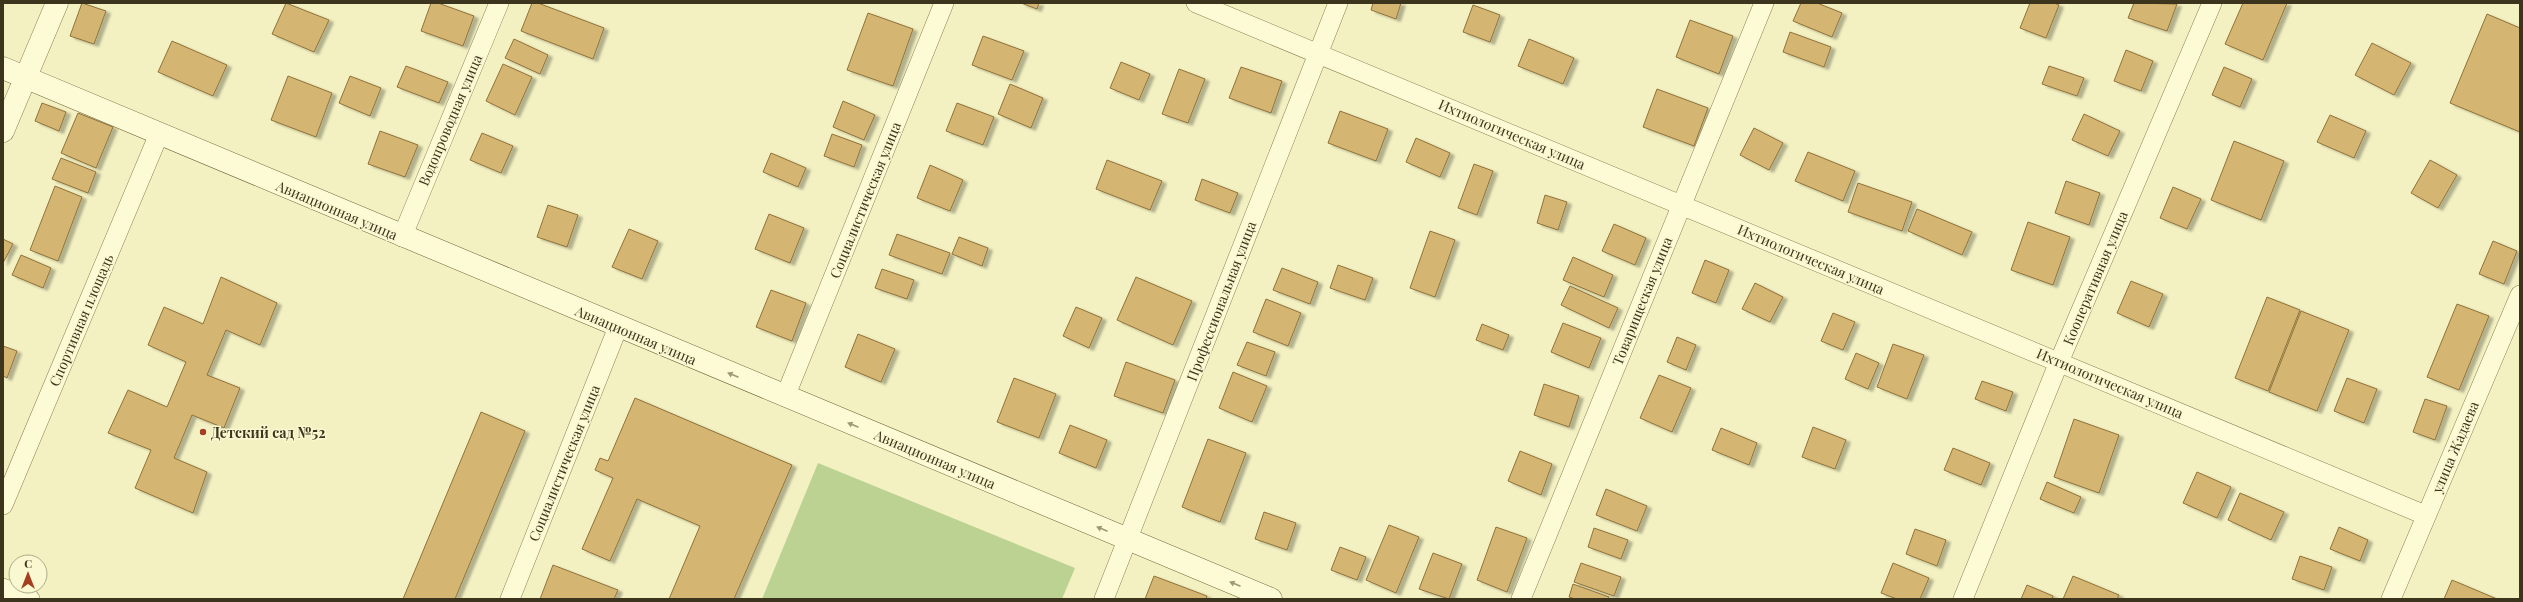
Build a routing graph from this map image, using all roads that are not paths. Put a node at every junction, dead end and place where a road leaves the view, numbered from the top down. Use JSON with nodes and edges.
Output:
{"nodes":[{"id":1,"x":57,"y":3,"type":"edge"},
{"id":2,"x":499,"y":3,"type":"edge"},
{"id":3,"x":944,"y":3,"type":"edge"},
{"id":4,"x":1196,"y":3,"type":"edge"},
{"id":5,"x":1338,"y":3,"type":"edge"},
{"id":6,"x":1764,"y":3,"type":"edge"},
{"id":7,"x":2212,"y":3,"type":"edge"},
{"id":8,"x":1318,"y":54,"type":"junction"},
{"id":9,"x":3,"y":68,"type":"edge"},
{"id":10,"x":26,"y":77,"type":"junction"},
{"id":11,"x":3,"y":131,"type":"edge"},
{"id":12,"x":159,"y":134,"type":"junction"},
{"id":13,"x":1681,"y":205,"type":"junction"},
{"id":14,"x":402,"y":237,"type":"junction"},
{"id":15,"x":2520,"y":295,"type":"edge"},
{"id":16,"x":618,"y":327,"type":"junction"},
{"id":17,"x":2059,"y":362,"type":"junction"},
{"id":18,"x":785,"y":397,"type":"junction"},
{"id":19,"x":3,"y":505,"type":"edge"},
{"id":20,"x":2425,"y":515,"type":"junction"},
{"id":21,"x":1127,"y":539,"type":"junction"},
{"id":22,"x":3,"y":588,"type":"edge"},
{"id":23,"x":30,"y":599,"type":"edge"},
{"id":24,"x":510,"y":599,"type":"edge"},
{"id":25,"x":1104,"y":599,"type":"edge"},
{"id":26,"x":1271,"y":599,"type":"edge"},
{"id":27,"x":1520,"y":599,"type":"edge"},
{"id":28,"x":1963,"y":599,"type":"edge"},
{"id":29,"x":2391,"y":599,"type":"edge"}],
"edges":[{"from":1,"to":10,"type":"main road"},
{"from":2,"to":14,"type":"street","name":"Водопроводная улица"},
{"from":3,"to":18,"type":"street","name":"Социалистическая улица"},
{"from":4,"to":8,"type":"street","name":"Ихтиологическая улица"},
{"from":5,"to":8,"type":"street","name":"Профессиональная улица"},
{"from":6,"to":13,"type":"street","name":"Товарищеская улица"},
{"from":7,"to":17,"type":"street","name":"Кооперативная улица"},
{"from":8,"to":13,"type":"street","name":"Ихтиологическая улица"},
{"from":8,"to":21,"type":"street","name":"Профессиональная улица"},
{"from":9,"to":10,"type":"main road","name":"Авиационная улица"},
{"from":10,"to":11,"type":"main road"},
{"from":10,"to":12,"type":"main road","name":"Авиационная улица"},
{"from":12,"to":14,"type":"main road","name":"Авиационная улица"},
{"from":12,"to":19,"type":"street","name":"Спортивная площадь"},
{"from":13,"to":17,"type":"street","name":"Ихтиологическая улица"},
{"from":13,"to":27,"type":"street","name":"Товарищеская улица"},
{"from":14,"to":16,"type":"main road","name":"Авиационная улица"},
{"from":15,"to":20,"type":"street","name":"улица Жадаева"},
{"from":18,"to":16,"type":"main road","name":"Авиационная улица","one_way":true},
{"from":16,"to":24,"type":"street","name":"Социалистическая улица"},
{"from":17,"to":20,"type":"street","name":"Ихтиологическая улица"},
{"from":17,"to":28,"type":"street","name":"Кооперативная улица"},
{"from":21,"to":18,"type":"main road","name":"Авиационная улица","one_way":true},
{"from":20,"to":29,"type":"street","name":"улица Жадаева"},
{"from":21,"to":25,"type":"street","name":"Профессиональная улица"},
{"from":26,"to":21,"type":"main road","name":"Авиационная улица","one_way":true},
{"from":22,"to":23,"type":"street"}]}
